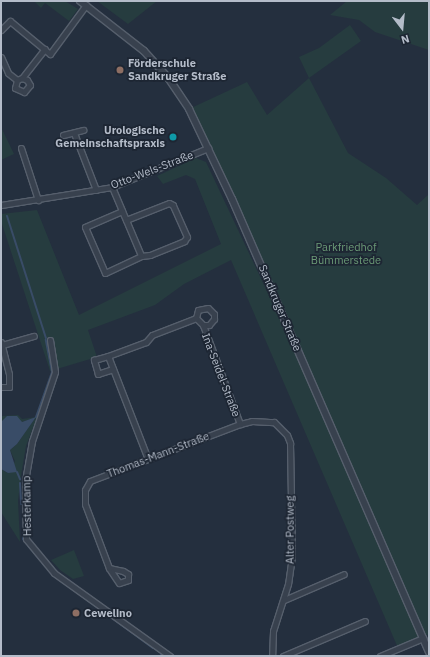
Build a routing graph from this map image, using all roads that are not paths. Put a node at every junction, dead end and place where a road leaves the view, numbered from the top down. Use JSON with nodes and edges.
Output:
{"nodes":[{"id":1,"x":80,"y":1,"type":"edge"},
{"id":2,"x":86,"y":5,"type":"junction"},
{"id":3,"x":1,"y":30,"type":"edge"},
{"id":4,"x":45,"y":49,"type":"junction"},
{"id":5,"x":1,"y":57,"type":"edge"},
{"id":6,"x":83,"y":130,"type":"dead end"},
{"id":7,"x":74,"y":133,"type":"junction"},
{"id":8,"x":63,"y":136,"type":"dead end"},
{"id":9,"x":21,"y":148,"type":"dead end"},
{"id":10,"x":208,"y":148,"type":"junction"},
{"id":11,"x":112,"y":187,"type":"junction"},
{"id":12,"x":96,"y":190,"type":"junction"},
{"id":13,"x":38,"y":200,"type":"junction"},
{"id":14,"x":1,"y":205,"type":"edge"},
{"id":15,"x":122,"y":211,"type":"junction"},
{"id":16,"x":126,"y":220,"type":"junction"},
{"id":17,"x":141,"y":256,"type":"junction"},
{"id":18,"x":196,"y":318,"type":"junction"},
{"id":19,"x":203,"y":326,"type":"junction"},
{"id":20,"x":34,"y":336,"type":"dead end"},
{"id":21,"x":50,"y":340,"type":"dead end"},
{"id":22,"x":1,"y":344,"type":"edge"},
{"id":23,"x":108,"y":356,"type":"junction"},
{"id":24,"x":113,"y":369,"type":"junction"},
{"id":25,"x":1,"y":387,"type":"edge"},
{"id":26,"x":240,"y":424,"type":"junction"},
{"id":27,"x":148,"y":459,"type":"junction"},
{"id":28,"x":290,"y":459,"type":"joint"},
{"id":29,"x":109,"y":568,"type":"dead end"},
{"id":30,"x":344,"y":574,"type":"dead end"},
{"id":31,"x":284,"y":600,"type":"junction"},
{"id":32,"x":365,"y":621,"type":"dead end"},
{"id":33,"x":423,"y":638,"type":"junction"},
{"id":34,"x":429,"y":652,"type":"edge"},
{"id":35,"x":170,"y":656,"type":"edge"},
{"id":36,"x":272,"y":656,"type":"edge"},
{"id":37,"x":283,"y":656,"type":"edge"},
{"id":38,"x":380,"y":656,"type":"edge"}],
"edges":[{"from":1,"to":2,"type":"street","name":"Sandkruger Straße"},
{"from":2,"to":4,"type":"street"},
{"from":2,"to":10,"type":"street","name":"Sandkruger Straße"},
{"from":3,"to":4,"type":"street"},
{"from":4,"to":5,"type":"street"},
{"from":6,"to":7,"type":"street"},
{"from":7,"to":8,"type":"street"},
{"from":7,"to":12,"type":"street","name":"Otto-Wels-Straße"},
{"from":9,"to":13,"type":"street"},
{"from":10,"to":11,"type":"street","name":"Otto-Wels-Straße"},
{"from":10,"to":33,"type":"street","name":"Sandkruger Straße"},
{"from":11,"to":12,"type":"street","name":"Otto-Wels-Straße"},
{"from":11,"to":15,"type":"street"},
{"from":12,"to":13,"type":"street","name":"Otto-Wels-Straße"},
{"from":13,"to":14,"type":"street","name":"Otto-Wels-Straße"},
{"from":15,"to":16,"type":"street"},
{"from":15,"to":17,"type":"street"},
{"from":16,"to":17,"type":"street"},
{"from":16,"to":17,"type":"street"},
{"from":18,"to":19,"type":"street","name":"Ina-Seidel-Straße"},
{"from":18,"to":19,"type":"street","name":"Ina-Seidel-Straße"},
{"from":18,"to":23,"type":"street","name":"Ina-Seidel-Straße"},
{"from":19,"to":26,"type":"street","name":"Ina-Seidel-Straße"},
{"from":20,"to":22,"type":"street"},
{"from":21,"to":35,"type":"street","name":"Hesterkamp"},
{"from":22,"to":25,"type":"street"},
{"from":23,"to":24,"type":"street"},
{"from":23,"to":24,"type":"street","name":"Ina-Seidel-Straße"},
{"from":24,"to":27,"type":"street"},
{"from":26,"to":27,"type":"street","name":"Thomas-Mann-Straße"},
{"from":26,"to":28,"type":"street","name":"Thomas-Mann-Straße"},
{"from":27,"to":29,"type":"street","name":"Thomas-Mann-Straße"},
{"from":28,"to":31,"type":"street","name":"Alter Postweg"},
{"from":30,"to":31,"type":"street"},
{"from":31,"to":36,"type":"street","name":"Alter Postweg"},
{"from":32,"to":37,"type":"street"},
{"from":33,"to":34,"type":"street","name":"Sandkruger Straße"},
{"from":33,"to":38,"type":"street"}]}
